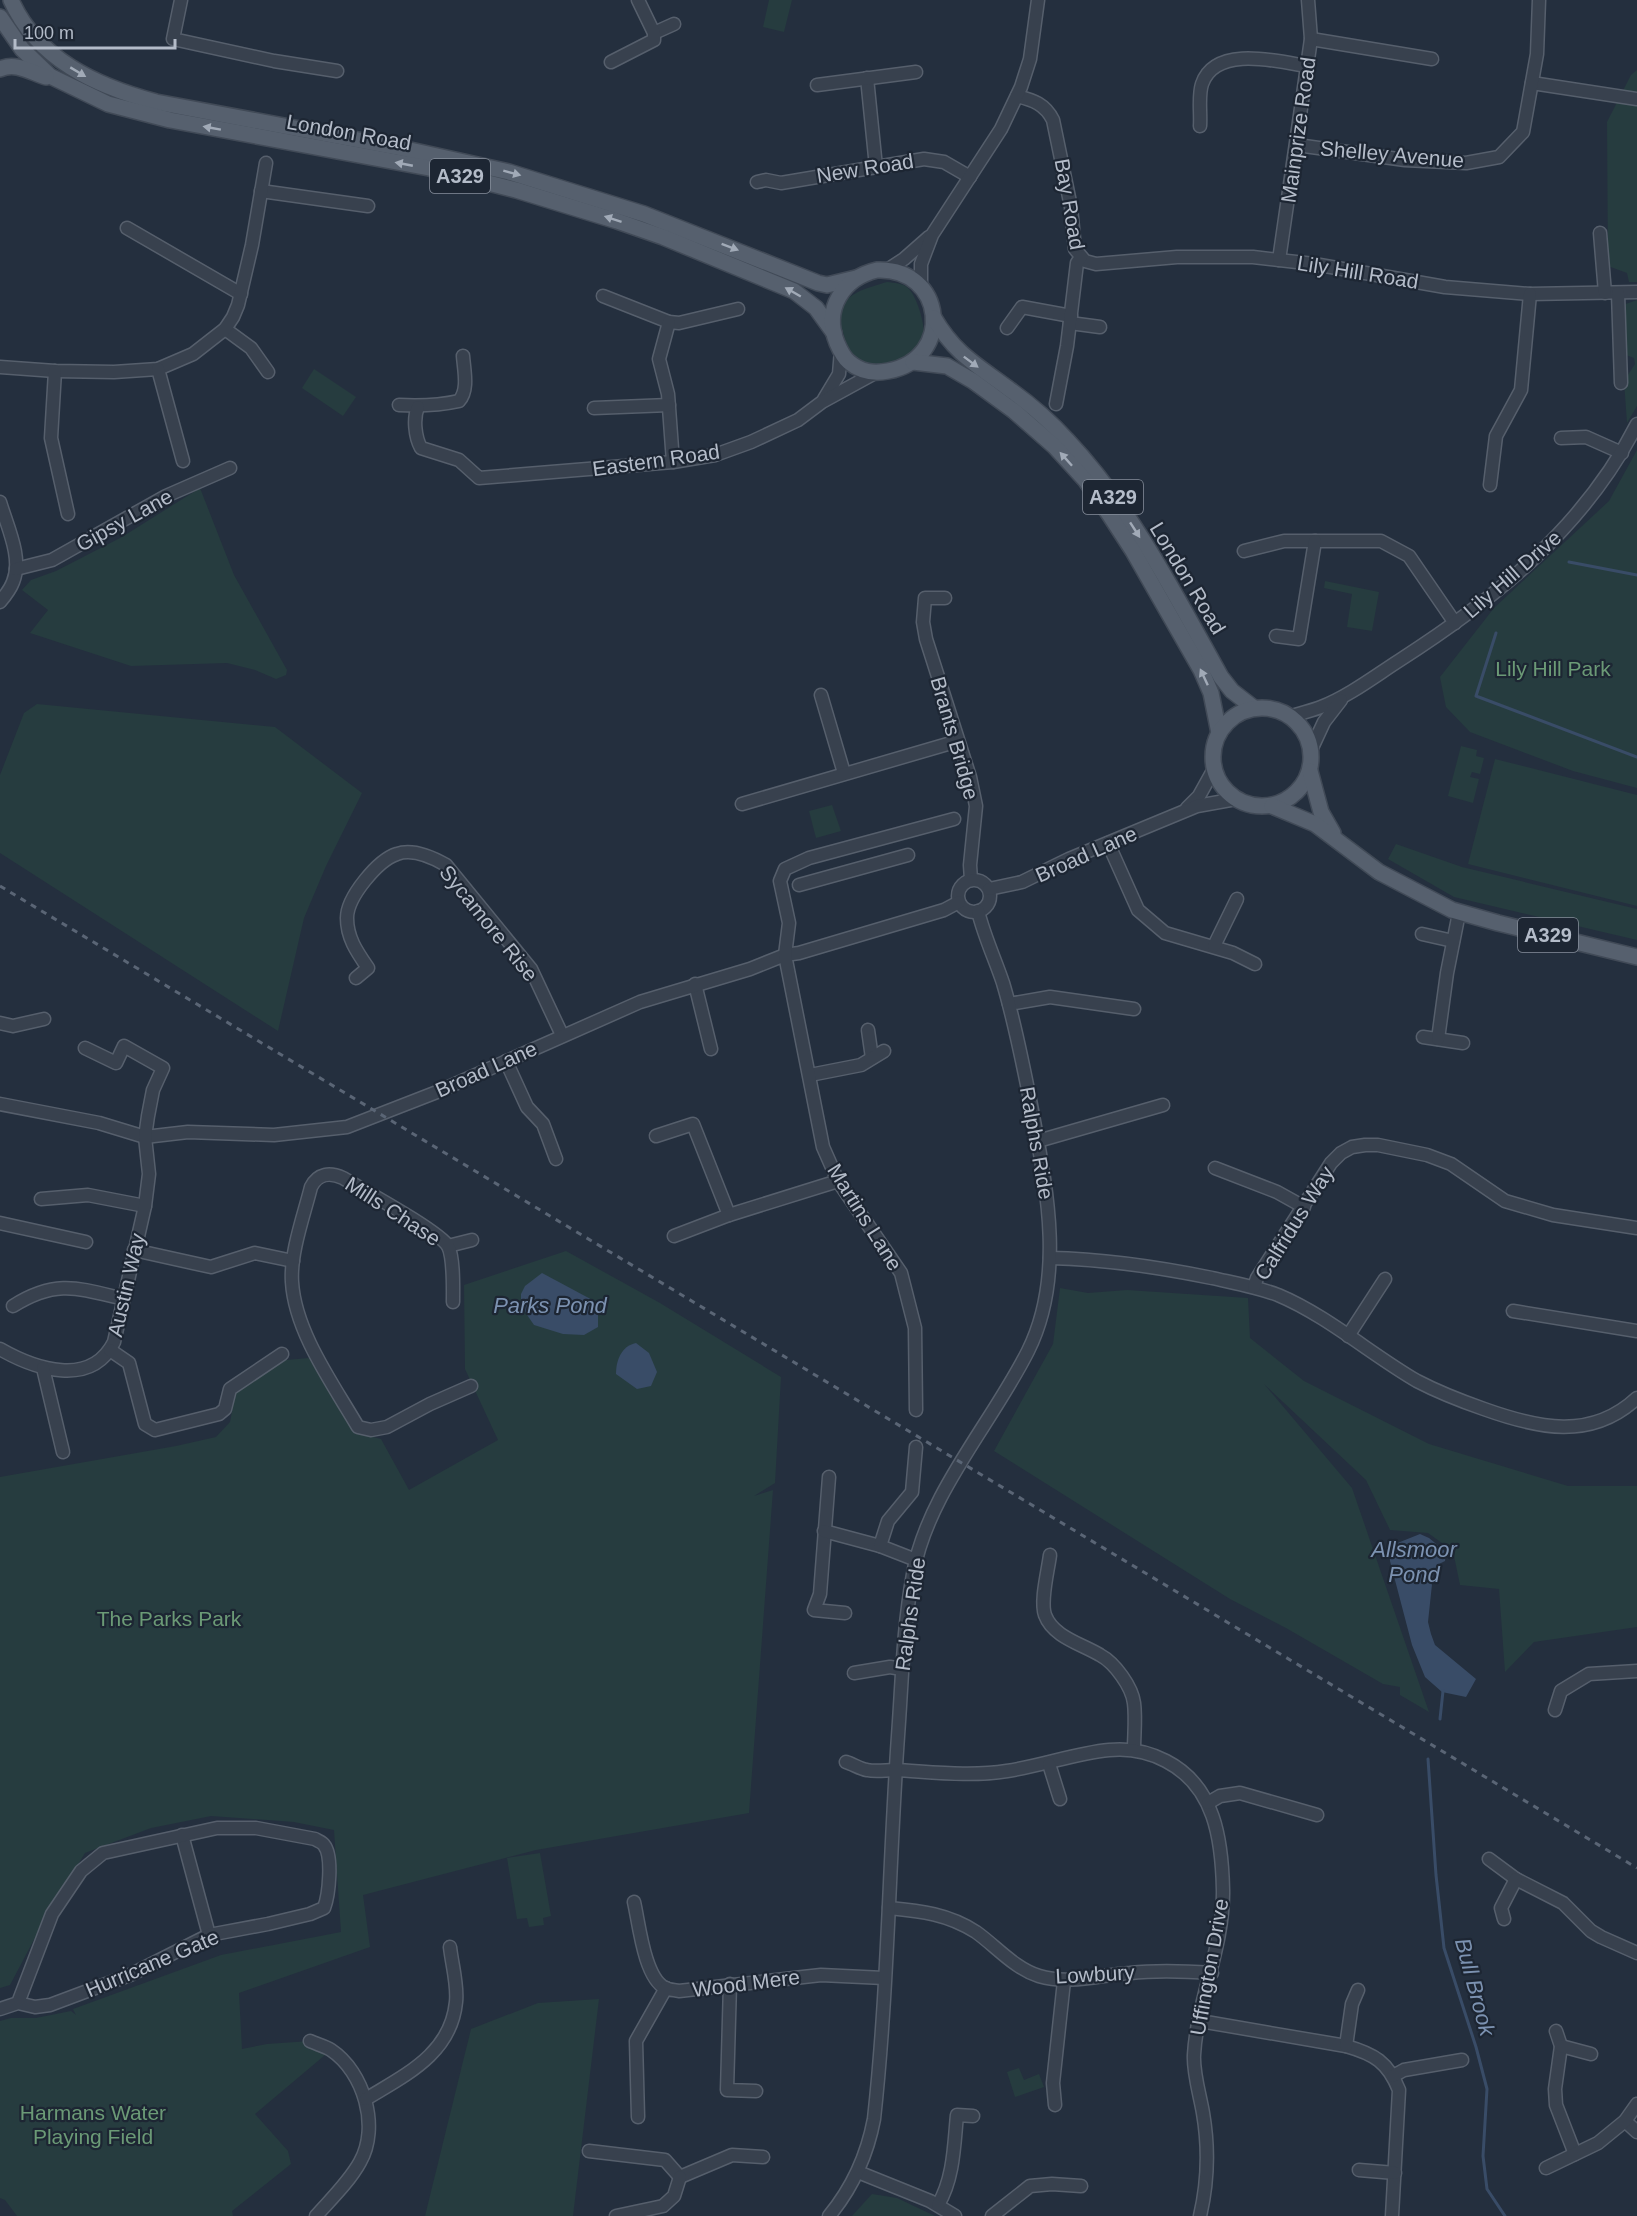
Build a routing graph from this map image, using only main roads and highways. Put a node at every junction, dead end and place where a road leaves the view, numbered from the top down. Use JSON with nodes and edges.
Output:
{"nodes":[{"id":1,"x":11,"y":0,"type":"edge"},
{"id":2,"x":0,"y":17,"type":"edge"},
{"id":3,"x":0,"y":69,"type":"edge"},
{"id":4,"x":60,"y":82,"type":"junction"},
{"id":5,"x":856,"y":278,"type":"junction"},
{"id":6,"x":934,"y":318,"type":"junction"},
{"id":7,"x":834,"y":333,"type":"junction"},
{"id":8,"x":913,"y":362,"type":"junction"},
{"id":9,"x":1254,"y":708,"type":"junction"},
{"id":10,"x":1219,"y":733,"type":"junction"},
{"id":11,"x":1310,"y":771,"type":"junction"},
{"id":12,"x":1272,"y":806,"type":"junction"},
{"id":13,"x":1341,"y":843,"type":"junction"},
{"id":14,"x":1637,"y":957,"type":"edge"}],
"edges":[{"from":1,"to":5,"type":"main road","name":"London Road","number":"A329","one_way":true},
{"from":2,"to":4,"type":"main road","name":"London Road","number":"A329"},
{"from":3,"to":4,"type":"main road"},
{"from":7,"to":4,"type":"main road","name":"London Road","number":"A329","one_way":true},
{"from":5,"to":6,"type":"main road","number":"A329"},
{"from":5,"to":7,"type":"main road","number":"A329"},
{"from":6,"to":8,"type":"main road"},
{"from":6,"to":9,"type":"main road","name":"London Road","number":"A329","one_way":true},
{"from":7,"to":8,"type":"main road","number":"A329"},
{"from":10,"to":8,"type":"main road","name":"London Road","number":"A329","one_way":true},
{"from":9,"to":10,"type":"main road"},
{"from":9,"to":11,"type":"main road","number":"A329"},
{"from":10,"to":12,"type":"main road","number":"A329"},
{"from":11,"to":12,"type":"main road","number":"A329"},
{"from":11,"to":13,"type":"main road","number":"A329"},
{"from":12,"to":13,"type":"main road","number":"A329"},
{"from":13,"to":14,"type":"main road","number":"A329"}]}
